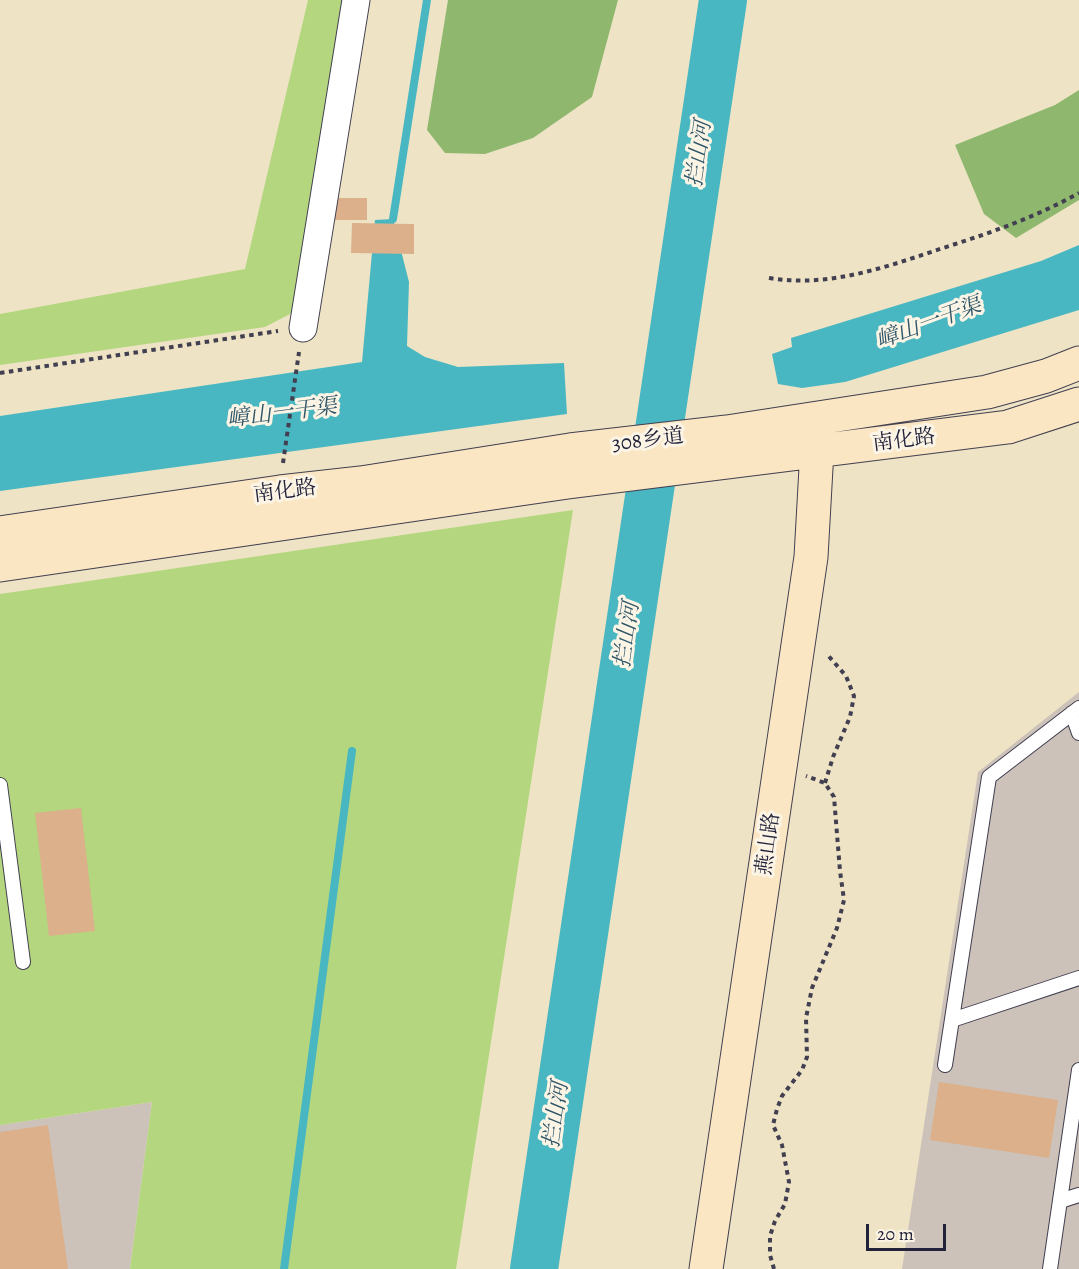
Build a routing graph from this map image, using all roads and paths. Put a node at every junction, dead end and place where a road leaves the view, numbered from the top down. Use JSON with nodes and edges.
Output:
{"nodes":[{"id":1,"x":356,"y":0,"type":"edge"},
{"id":2,"x":1079,"y":193,"type":"edge"},
{"id":3,"x":769,"y":278,"type":"dead end"},
{"id":4,"x":301,"y":340,"type":"junction"},
{"id":5,"x":1079,"y":363,"type":"edge"},
{"id":6,"x":0,"y":373,"type":"edge"},
{"id":7,"x":1079,"y":404,"type":"edge"},
{"id":8,"x":819,"y":418,"type":"junction"},
{"id":9,"x":726,"y":448,"type":"junction"},
{"id":10,"x":817,"y":452,"type":"junction"},
{"id":11,"x":284,"y":459,"type":"dead end"},
{"id":12,"x":569,"y":466,"type":"junction"},
{"id":13,"x":0,"y":533,"type":"edge"},
{"id":14,"x":0,"y":565,"type":"edge"},
{"id":15,"x":801,"y":630,"type":"junction"},
{"id":16,"x":1076,"y":710,"type":"edge"},
{"id":17,"x":1079,"y":733,"type":"edge"},
{"id":18,"x":781,"y":766,"type":"junction"},
{"id":19,"x":825,"y":783,"type":"junction"},
{"id":20,"x":0,"y":785,"type":"edge"},
{"id":21,"x":23,"y":962,"type":"dead end"},
{"id":22,"x":1079,"y":978,"type":"edge"},
{"id":23,"x":952,"y":1020,"type":"junction"},
{"id":24,"x":945,"y":1065,"type":"dead end"},
{"id":25,"x":1079,"y":1070,"type":"edge"},
{"id":26,"x":1079,"y":1195,"type":"edge"},
{"id":27,"x":1060,"y":1201,"type":"junction"},
{"id":28,"x":706,"y":1269,"type":"edge"},
{"id":29,"x":774,"y":1269,"type":"edge"},
{"id":30,"x":1050,"y":1269,"type":"edge"}],
"edges":[{"from":1,"to":4,"type":"street"},
{"from":2,"to":3,"type":"path"},
{"from":4,"to":6,"type":"path"},
{"from":4,"to":11,"type":"path"},
{"from":5,"to":8,"type":"main road","name":"南化路"},
{"from":7,"to":10,"type":"main road","name":"南化路"},
{"from":8,"to":9,"type":"main road","name":"南化路"},
{"from":8,"to":10,"type":"main road","name":"燕山路"},
{"from":9,"to":10,"type":"main road","name":"南化路"},
{"from":9,"to":12,"type":"main road","name":"308乡道"},
{"from":10,"to":15,"type":"main road","name":"燕山路"},
{"from":12,"to":13,"type":"main road","name":"南化路"},
{"from":12,"to":14,"type":"main road","name":"南化路"},
{"from":15,"to":18,"type":"main road","name":"燕山路"},
{"from":15,"to":19,"type":"path"},
{"from":16,"to":17,"type":"lane"},
{"from":16,"to":23,"type":"lane"},
{"from":18,"to":19,"type":"path"},
{"from":18,"to":28,"type":"main road","name":"燕山路"},
{"from":19,"to":29,"type":"path"},
{"from":20,"to":21,"type":"lane"},
{"from":22,"to":23,"type":"lane"},
{"from":23,"to":24,"type":"lane"},
{"from":25,"to":27,"type":"lane"},
{"from":26,"to":27,"type":"lane"},
{"from":27,"to":30,"type":"lane"}]}
